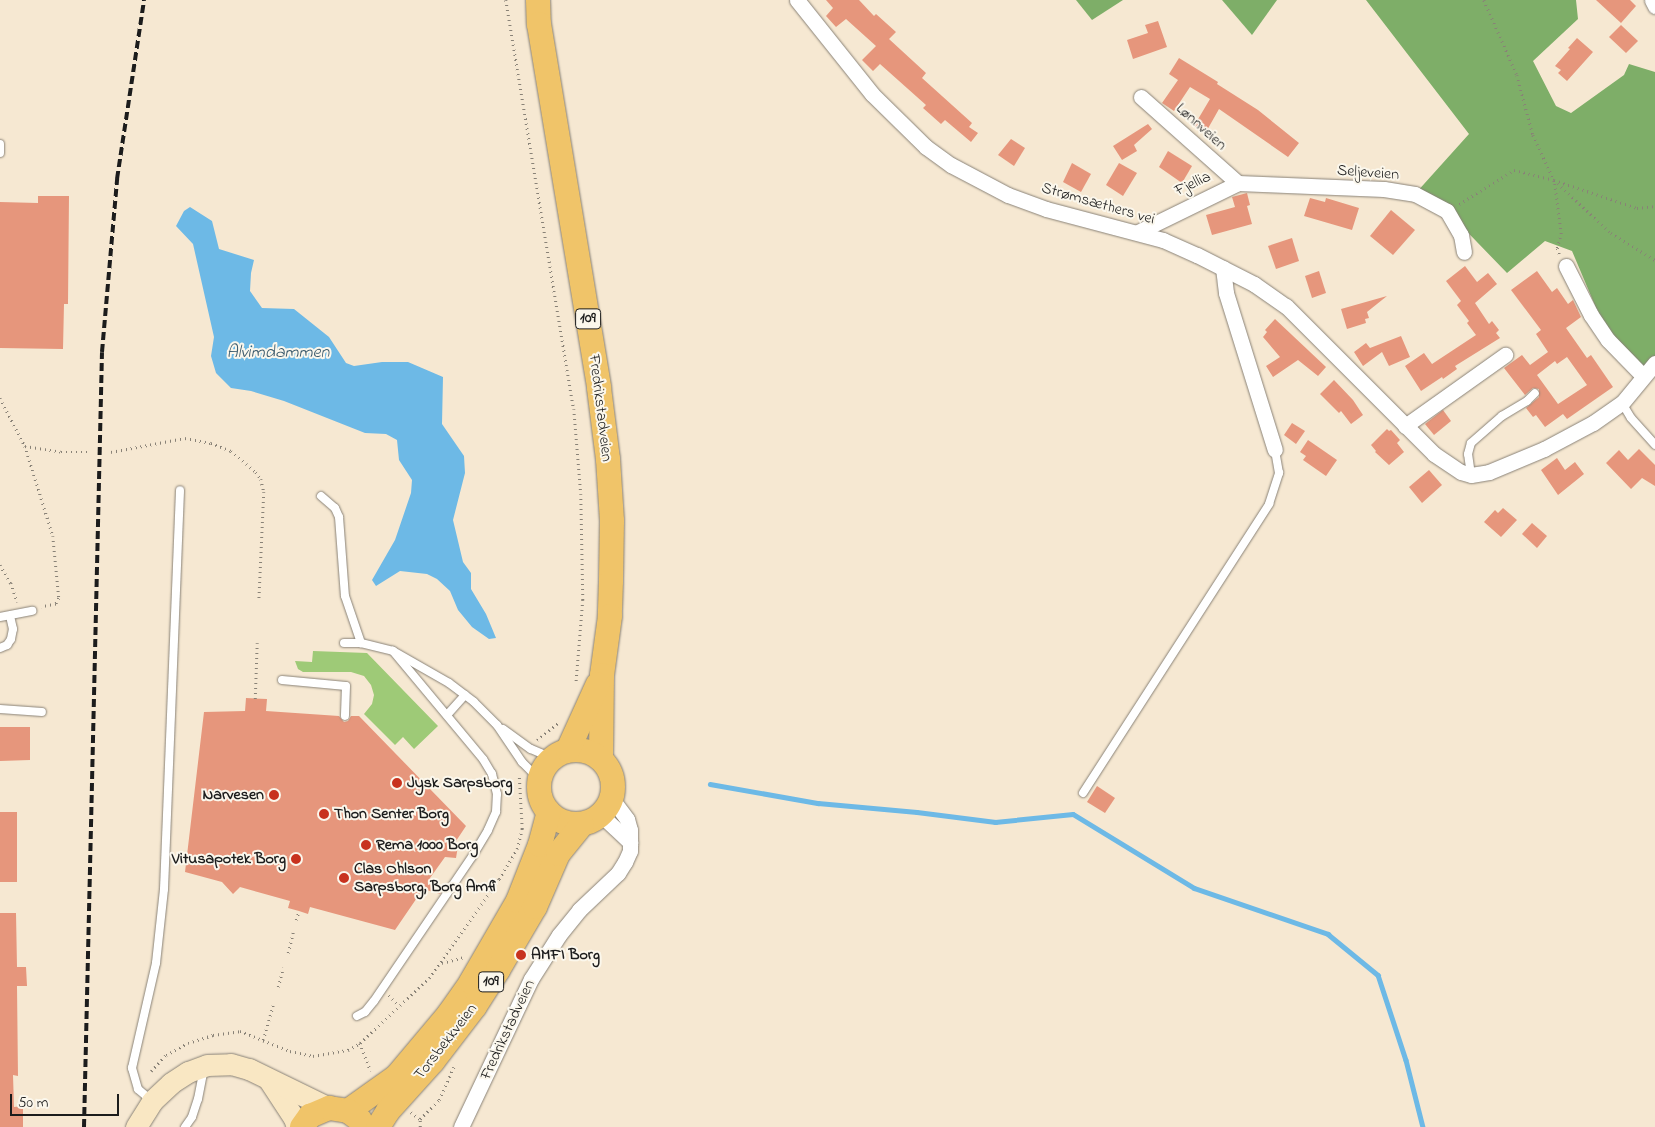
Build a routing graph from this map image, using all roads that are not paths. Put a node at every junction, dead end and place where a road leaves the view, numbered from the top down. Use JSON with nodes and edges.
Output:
{"nodes":[{"id":1,"x":530,"y":0,"type":"edge"},
{"id":2,"x":538,"y":0,"type":"edge"},
{"id":3,"x":797,"y":0,"type":"edge"},
{"id":4,"x":1652,"y":0,"type":"edge"},
{"id":5,"x":1655,"y":6,"type":"edge"},
{"id":6,"x":539,"y":24,"type":"junction"},
{"id":7,"x":1141,"y":97,"type":"dead end"},
{"id":8,"x":0,"y":144,"type":"edge"},
{"id":9,"x":0,"y":153,"type":"edge"},
{"id":10,"x":1238,"y":183,"type":"junction"},
{"id":11,"x":1138,"y":232,"type":"junction"},
{"id":12,"x":1464,"y":252,"type":"dead end"},
{"id":13,"x":1566,"y":266,"type":"road end"},
{"id":14,"x":1223,"y":268,"type":"junction"},
{"id":15,"x":1505,"y":355,"type":"dead end"},
{"id":16,"x":1655,"y":363,"type":"edge"},
{"id":17,"x":1643,"y":376,"type":"junction"},
{"id":18,"x":1535,"y":393,"type":"dead end"},
{"id":19,"x":1622,"y":402,"type":"junction"},
{"id":20,"x":1405,"y":426,"type":"junction"},
{"id":21,"x":1655,"y":445,"type":"edge"},
{"id":22,"x":1275,"y":450,"type":"joint"},
{"id":23,"x":1471,"y":475,"type":"junction"},
{"id":24,"x":180,"y":490,"type":"dead end"},
{"id":25,"x":321,"y":496,"type":"dead end"},
{"id":26,"x":32,"y":611,"type":"road end"},
{"id":27,"x":10,"y":616,"type":"junction"},
{"id":28,"x":0,"y":617,"type":"edge"},
{"id":29,"x":344,"y":643,"type":"dead end"},
{"id":30,"x":361,"y":643,"type":"junction"},
{"id":31,"x":0,"y":648,"type":"edge"},
{"id":32,"x":392,"y":652,"type":"junction"},
{"id":33,"x":602,"y":675,"type":"junction"},
{"id":34,"x":282,"y":680,"type":"dead end"},
{"id":35,"x":465,"y":695,"type":"junction"},
{"id":36,"x":0,"y":709,"type":"edge"},
{"id":37,"x":42,"y":712,"type":"dead end"},
{"id":38,"x":447,"y":715,"type":"junction"},
{"id":39,"x":345,"y":716,"type":"dead end"},
{"id":40,"x":497,"y":725,"type":"junction"},
{"id":41,"x":560,"y":754,"type":"junction"},
{"id":42,"x":601,"y":758,"type":"junction"},
{"id":43,"x":540,"y":779,"type":"junction"},
{"id":44,"x":1083,"y":793,"type":"dead end"},
{"id":45,"x":549,"y":812,"type":"junction"},
{"id":46,"x":598,"y":812,"type":"junction"},
{"id":47,"x":357,"y":1016,"type":"dead end"},
{"id":48,"x":205,"y":1066,"type":"junction"},
{"id":49,"x":269,"y":1080,"type":"junction"},
{"id":50,"x":152,"y":1101,"type":"junction"},
{"id":51,"x":338,"y":1109,"type":"junction"},
{"id":52,"x":142,"y":1125,"type":"edge"},
{"id":53,"x":185,"y":1127,"type":"edge"},
{"id":54,"x":297,"y":1127,"type":"edge"},
{"id":55,"x":302,"y":1127,"type":"edge"},
{"id":56,"x":365,"y":1127,"type":"edge"},
{"id":57,"x":378,"y":1127,"type":"edge"},
{"id":58,"x":461,"y":1127,"type":"edge"}],
"edges":[{"from":1,"to":6,"type":"main road","name":"Fredrikstadveien","number":"109"},
{"from":2,"to":6,"type":"main road","name":"Fredrikstadveien","number":"109"},
{"from":3,"to":11,"type":"street","name":"Strømsæthers vei"},
{"from":4,"to":5,"type":"street"},
{"from":6,"to":33,"type":"main road","name":"Fredrikstadveien","number":"109"},
{"from":7,"to":10,"type":"street","name":"Lønnveien"},
{"from":8,"to":9,"type":"lane"},
{"from":10,"to":11,"type":"street","name":"Fjellia"},
{"from":10,"to":12,"type":"street","name":"Seljeveien"},
{"from":11,"to":14,"type":"street","name":"Strømsæthers vei"},
{"from":13,"to":17,"type":"street"},
{"from":14,"to":20,"type":"street","name":"Strømsæthers vei"},
{"from":14,"to":22,"type":"street"},
{"from":15,"to":20,"type":"street"},
{"from":16,"to":17,"type":"street"},
{"from":17,"to":19,"type":"street"},
{"from":18,"to":23,"type":"lane"},
{"from":19,"to":21,"type":"lane"},
{"from":19,"to":23,"type":"street"},
{"from":20,"to":23,"type":"street","name":"Strømsæthers vei"},
{"from":22,"to":44,"type":"lane"},
{"from":24,"to":50,"type":"lane"},
{"from":25,"to":30,"type":"lane"},
{"from":26,"to":27,"type":"lane"},
{"from":27,"to":28,"type":"lane"},
{"from":27,"to":31,"type":"lane"},
{"from":29,"to":30,"type":"lane"},
{"from":30,"to":32,"type":"lane"},
{"from":32,"to":35,"type":"lane"},
{"from":32,"to":38,"type":"lane"},
{"from":33,"to":41,"type":"main road","name":"Fredrikstadveien","number":"109"},
{"from":33,"to":42,"type":"main road","name":"Fredrikstadveien","number":"109"},
{"from":34,"to":39,"type":"lane"},
{"from":35,"to":38,"type":"lane"},
{"from":35,"to":40,"type":"lane"},
{"from":36,"to":37,"type":"lane"},
{"from":38,"to":47,"type":"lane"},
{"from":40,"to":41,"type":"lane"},
{"from":40,"to":43,"type":"lane"},
{"from":41,"to":42,"type":"main road"},
{"from":41,"to":43,"type":"main road","number":"109"},
{"from":42,"to":46,"type":"main road","number":"109"},
{"from":43,"to":45,"type":"main road"},
{"from":45,"to":46,"type":"main road"},
{"from":45,"to":51,"type":"main road","name":"Torsbekkveien","number":"109"},
{"from":46,"to":57,"type":"main road","name":"Torsbekkveien","number":"109"},
{"from":46,"to":58,"type":"street","name":"Fredrikstadveien"},
{"from":48,"to":49,"type":"street"},
{"from":48,"to":50,"type":"street"},
{"from":48,"to":53,"type":"lane"},
{"from":49,"to":51,"type":"street"},
{"from":49,"to":54,"type":"street"},
{"from":50,"to":52,"type":"street"},
{"from":51,"to":55,"type":"main road","number":"109"},
{"from":51,"to":56,"type":"main road"}]}
